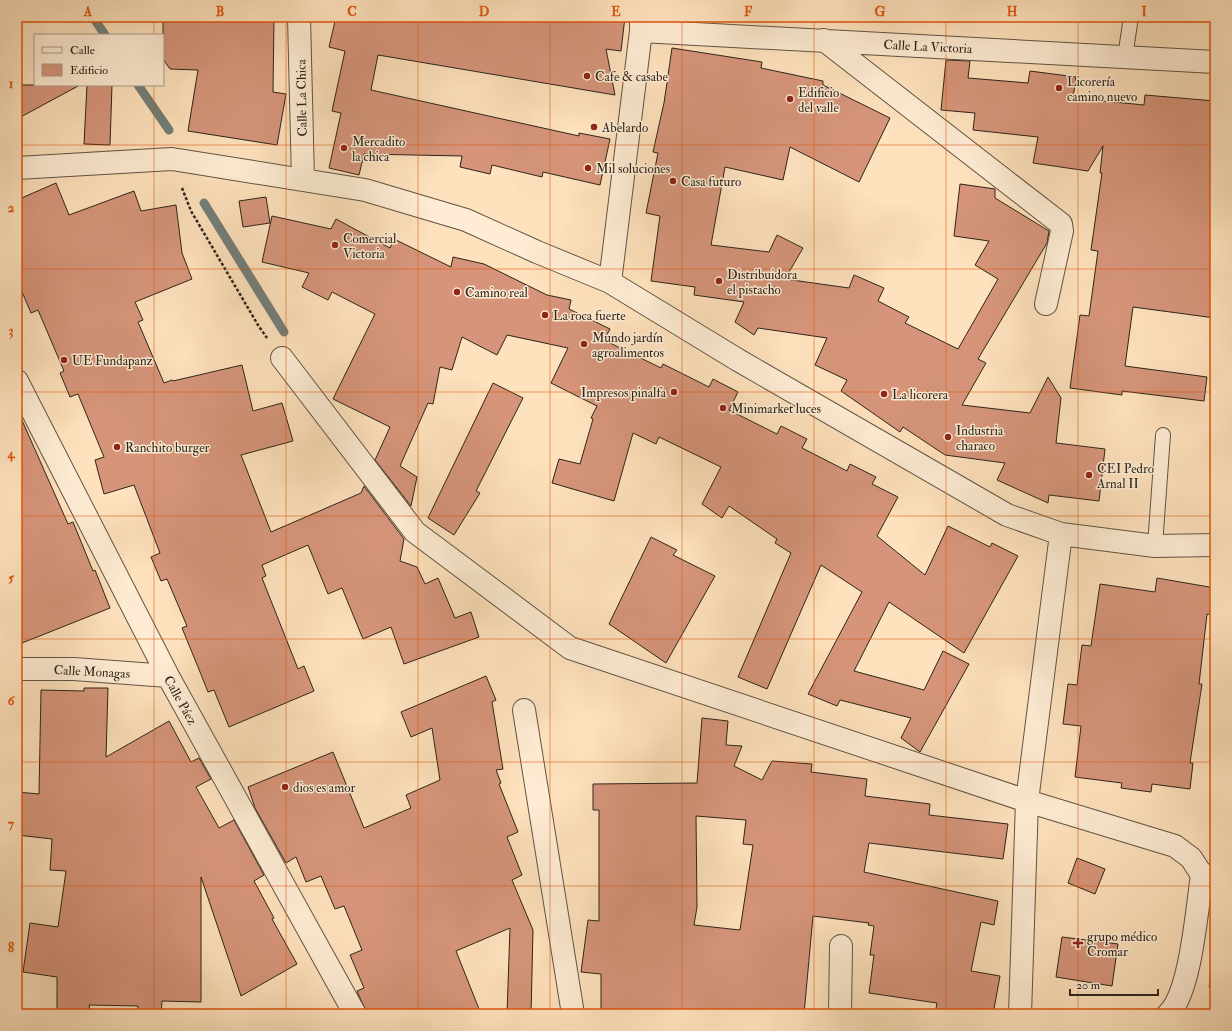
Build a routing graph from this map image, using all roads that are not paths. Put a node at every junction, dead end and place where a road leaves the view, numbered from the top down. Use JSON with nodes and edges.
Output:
{"nodes":[{"id":1,"x":299,"y":17,"type":"edge"},
{"id":2,"x":1131,"y":17,"type":"edge"},
{"id":3,"x":641,"y":24,"type":"edge"},
{"id":4,"x":824,"y":40,"type":"junction"},
{"id":5,"x":1125,"y":57,"type":"junction"},
{"id":6,"x":1215,"y":62,"type":"edge"},
{"id":7,"x":17,"y":168,"type":"edge"},
{"id":8,"x":303,"y":180,"type":"junction"},
{"id":9,"x":610,"y":282,"type":"junction"},
{"id":10,"x":1046,"y":304,"type":"dead end"},
{"id":11,"x":282,"y":358,"type":"road end"},
{"id":12,"x":17,"y":381,"type":"edge"},
{"id":13,"x":1163,"y":435,"type":"dead end"},
{"id":14,"x":1061,"y":534,"type":"junction"},
{"id":15,"x":1215,"y":545,"type":"edge"},
{"id":16,"x":1155,"y":546,"type":"junction"},
{"id":17,"x":17,"y":669,"type":"edge"},
{"id":18,"x":168,"y":676,"type":"junction"},
{"id":19,"x":524,"y":710,"type":"dead end"},
{"id":20,"x":1027,"y":801,"type":"junction"},
{"id":21,"x":1209,"y":875,"type":"edge"},
{"id":22,"x":841,"y":946,"type":"dead end"},
{"id":23,"x":355,"y":1014,"type":"edge"},
{"id":24,"x":573,"y":1014,"type":"edge"},
{"id":25,"x":840,"y":1014,"type":"edge"},
{"id":26,"x":1020,"y":1014,"type":"edge"},
{"id":27,"x":1168,"y":1014,"type":"edge"}],
"edges":[{"from":1,"to":8,"type":"street","name":"Calle La Chica"},
{"from":2,"to":5,"type":"lane"},
{"from":3,"to":4,"type":"street","name":"Calle La Victoria"},
{"from":3,"to":9,"type":"street"},
{"from":4,"to":5,"type":"street","name":"Calle La Victoria"},
{"from":4,"to":10,"type":"street"},
{"from":5,"to":6,"type":"street","name":"Calle La Victoria"},
{"from":7,"to":8,"type":"street"},
{"from":8,"to":9,"type":"street"},
{"from":9,"to":14,"type":"street"},
{"from":11,"to":20,"type":"street"},
{"from":12,"to":18,"type":"street","name":"Calle Páez"},
{"from":13,"to":16,"type":"lane"},
{"from":14,"to":16,"type":"street"},
{"from":14,"to":20,"type":"street"},
{"from":15,"to":16,"type":"street"},
{"from":17,"to":18,"type":"street","name":"Calle Monagas"},
{"from":18,"to":23,"type":"street","name":"Calle Páez"},
{"from":19,"to":24,"type":"street"},
{"from":20,"to":21,"type":"street"},
{"from":20,"to":26,"type":"street"},
{"from":21,"to":27,"type":"street"},
{"from":22,"to":25,"type":"street"}]}
